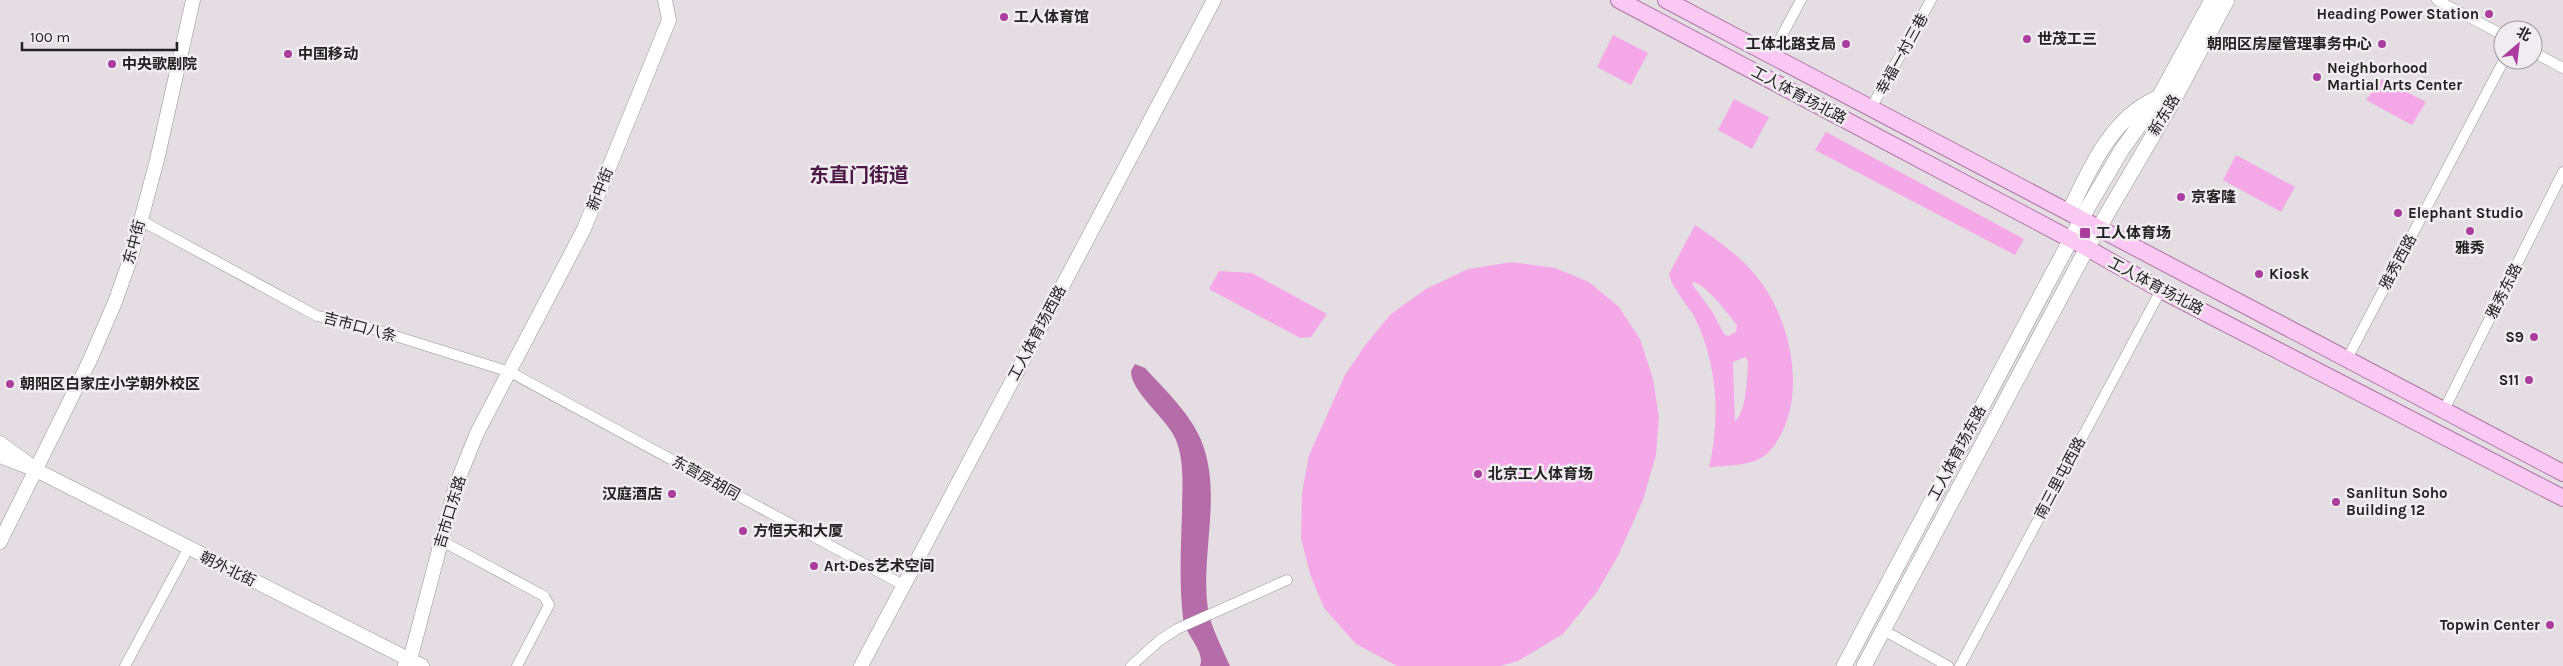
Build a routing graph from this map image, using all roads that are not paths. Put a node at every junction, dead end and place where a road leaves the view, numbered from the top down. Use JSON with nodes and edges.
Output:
{"nodes":[{"id":1,"x":193,"y":0,"type":"edge"},
{"id":2,"x":665,"y":0,"type":"edge"},
{"id":3,"x":1214,"y":0,"type":"edge"},
{"id":4,"x":1619,"y":0,"type":"edge"},
{"id":5,"x":1666,"y":0,"type":"edge"},
{"id":6,"x":1801,"y":0,"type":"edge"},
{"id":7,"x":1931,"y":0,"type":"edge"},
{"id":8,"x":2212,"y":0,"type":"edge"},
{"id":9,"x":2227,"y":0,"type":"edge"},
{"id":10,"x":2437,"y":0,"type":"edge"},
{"id":11,"x":2493,"y":31,"type":"edge"},
{"id":12,"x":1771,"y":56,"type":"junction"},
{"id":13,"x":2543,"y":57,"type":"edge"},
{"id":14,"x":2563,"y":68,"type":"edge"},
{"id":15,"x":2499,"y":70,"type":"edge"},
{"id":16,"x":1871,"y":108,"type":"junction"},
{"id":17,"x":2563,"y":172,"type":"edge"},
{"id":18,"x":2076,"y":215,"type":"junction"},
{"id":19,"x":140,"y":220,"type":"junction"},
{"id":20,"x":2099,"y":228,"type":"junction"},
{"id":21,"x":2071,"y":240,"type":"junction"},
{"id":22,"x":2087,"y":248,"type":"junction"},
{"id":23,"x":2160,"y":290,"type":"junction"},
{"id":24,"x":2348,"y":359,"type":"junction"},
{"id":25,"x":510,"y":372,"type":"junction"},
{"id":26,"x":2444,"y":410,"type":"junction"},
{"id":27,"x":0,"y":444,"type":"edge"},
{"id":28,"x":0,"y":456,"type":"edge"},
{"id":29,"x":36,"y":470,"type":"junction"},
{"id":30,"x":2563,"y":473,"type":"edge"},
{"id":31,"x":2563,"y":498,"type":"edge"},
{"id":32,"x":440,"y":540,"type":"junction"},
{"id":33,"x":0,"y":542,"type":"edge"},
{"id":34,"x":188,"y":549,"type":"junction"},
{"id":35,"x":1287,"y":580,"type":"dead end"},
{"id":36,"x":903,"y":585,"type":"junction"},
{"id":37,"x":1883,"y":630,"type":"junction"},
{"id":38,"x":412,"y":664,"type":"edge"},
{"id":39,"x":125,"y":666,"type":"edge"},
{"id":40,"x":517,"y":666,"type":"edge"},
{"id":41,"x":860,"y":666,"type":"edge"},
{"id":42,"x":1131,"y":666,"type":"edge"},
{"id":43,"x":1844,"y":666,"type":"edge"},
{"id":44,"x":1864,"y":666,"type":"edge"},
{"id":45,"x":1948,"y":666,"type":"edge"},
{"id":46,"x":1960,"y":666,"type":"edge"}],
"edges":[{"from":1,"to":19,"type":"street","name":"东中街"},
{"from":2,"to":25,"type":"street","name":"新中街"},
{"from":3,"to":36,"type":"street","name":"工人体育场西路"},
{"from":4,"to":21,"type":"main road","name":"工人体育场北路"},
{"from":5,"to":12,"type":"main road","name":"工人体育场北路"},
{"from":6,"to":12,"type":"street"},
{"from":7,"to":16,"type":"street","name":"幸福一村三巷"},
{"from":8,"to":18,"type":"main road","name":"新东路"},
{"from":9,"to":20,"type":"main road","name":"新东路"},
{"from":10,"to":11,"type":"street"},
{"from":12,"to":16,"type":"main road","name":"工人体育场北路"},
{"from":13,"to":14,"type":"street"},
{"from":15,"to":24,"type":"street","name":"雅秀西路"},
{"from":16,"to":18,"type":"main road","name":"工人体育场北路"},
{"from":17,"to":26,"type":"street","name":"雅秀东路"},
{"from":18,"to":20,"type":"main road","name":"工人体育场北路"},
{"from":18,"to":21,"type":"main road","name":"新东路"},
{"from":19,"to":25,"type":"street","name":"吉市口八条"},
{"from":19,"to":29,"type":"street","name":"东中街"},
{"from":20,"to":22,"type":"main road","name":"新东路"},
{"from":20,"to":24,"type":"main road","name":"工人体育场北路"},
{"from":21,"to":22,"type":"main road","name":"工人体育场北路"},
{"from":21,"to":43,"type":"main road","name":"工人体育场东路"},
{"from":22,"to":23,"type":"main road","name":"工人体育场北路"},
{"from":22,"to":37,"type":"main road","name":"工人体育场东路"},
{"from":23,"to":31,"type":"main road","name":"工人体育场北路"},
{"from":23,"to":46,"type":"street","name":"南三里屯西路"},
{"from":24,"to":26,"type":"main road","name":"工人体育场北路"},
{"from":25,"to":32,"type":"street","name":"吉市口东路"},
{"from":25,"to":36,"type":"street","name":"东营房胡同"},
{"from":26,"to":30,"type":"main road","name":"工人体育场北路"},
{"from":27,"to":29,"type":"street","name":"朝外北街"},
{"from":28,"to":29,"type":"street","name":"朝外北街"},
{"from":29,"to":33,"type":"street","name":"东中街"},
{"from":29,"to":34,"type":"street","name":"朝外北街"},
{"from":32,"to":38,"type":"street","name":"吉市口东路"},
{"from":32,"to":40,"type":"street"},
{"from":34,"to":38,"type":"street","name":"朝外北街"},
{"from":34,"to":39,"type":"street"},
{"from":35,"to":42,"type":"street"},
{"from":36,"to":41,"type":"street","name":"工人体育场西路"},
{"from":37,"to":44,"type":"main road","name":"工人体育场东路"},
{"from":37,"to":45,"type":"street"}]}
